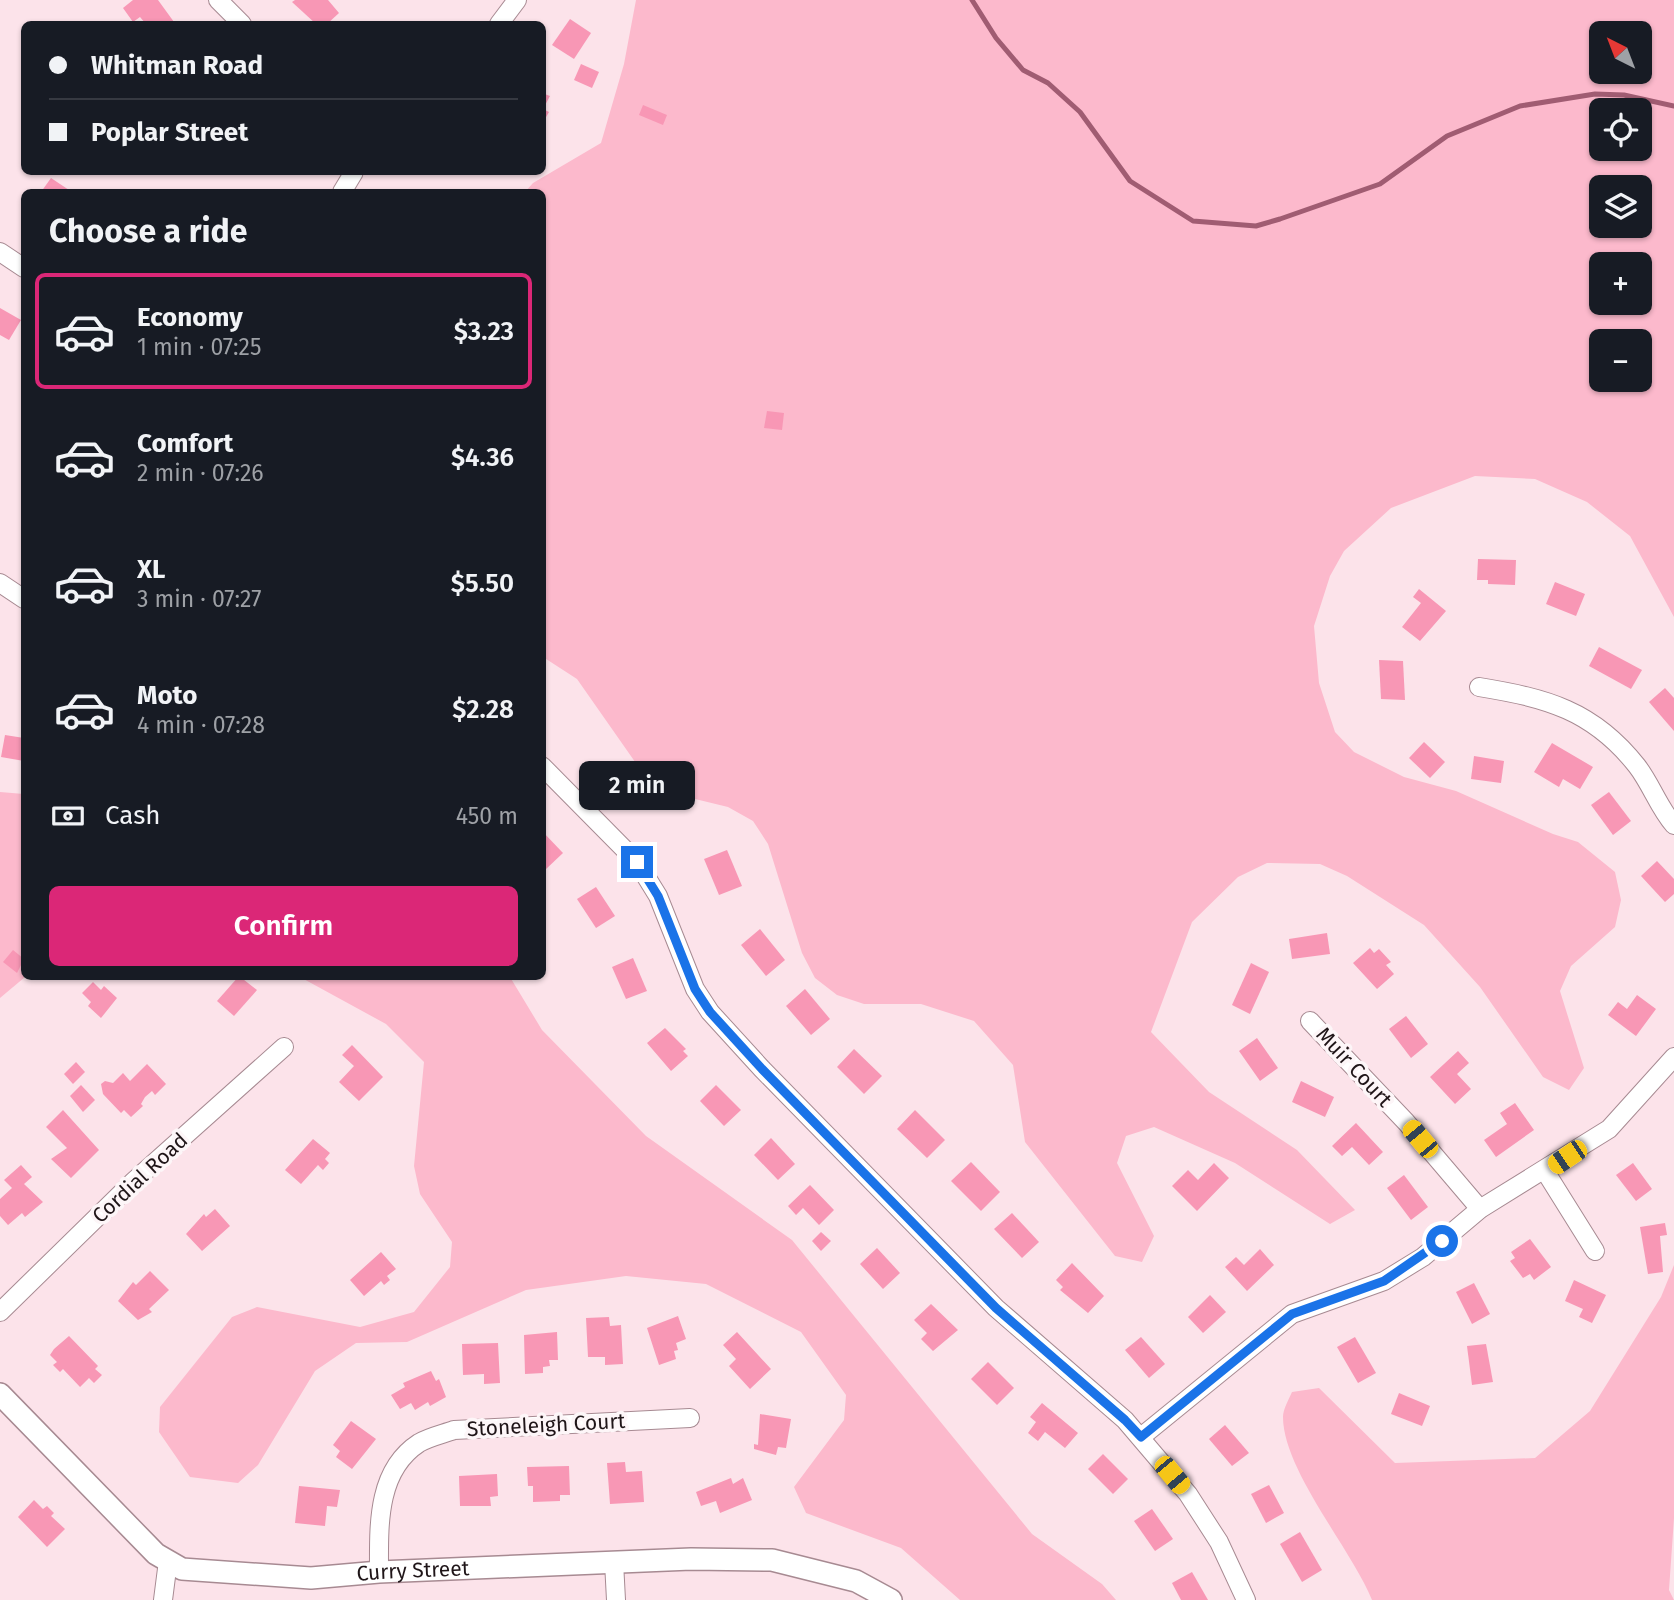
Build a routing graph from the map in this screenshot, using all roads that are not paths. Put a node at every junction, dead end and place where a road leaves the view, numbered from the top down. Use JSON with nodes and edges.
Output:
{"nodes":[{"id":1,"x":218,"y":0,"type":"edge"},
{"id":2,"x":517,"y":0,"type":"edge"},
{"id":3,"x":239,"y":21,"type":"edge"},
{"id":4,"x":501,"y":21,"type":"edge"},
{"id":5,"x":0,"y":252,"type":"edge"},
{"id":6,"x":21,"y":266,"type":"edge"},
{"id":7,"x":0,"y":583,"type":"edge"},
{"id":8,"x":21,"y":597,"type":"edge"},
{"id":9,"x":1479,"y":687,"type":"dead end"},
{"id":10,"x":546,"y":770,"type":"edge"},
{"id":11,"x":1674,"y":825,"type":"edge"},
{"id":12,"x":1310,"y":1021,"type":"dead end"},
{"id":13,"x":284,"y":1047,"type":"dead end"},
{"id":14,"x":1674,"y":1057,"type":"edge"},
{"id":15,"x":1545,"y":1171,"type":"junction"},
{"id":16,"x":1480,"y":1209,"type":"junction"},
{"id":17,"x":1595,"y":1251,"type":"dead end"},
{"id":18,"x":0,"y":1312,"type":"edge"},
{"id":19,"x":0,"y":1394,"type":"edge"},
{"id":20,"x":690,"y":1418,"type":"dead end"},
{"id":21,"x":1141,"y":1437,"type":"junction"},
{"id":22,"x":168,"y":1561,"type":"junction"},
{"id":23,"x":614,"y":1562,"type":"junction"},
{"id":24,"x":379,"y":1572,"type":"junction"},
{"id":25,"x":163,"y":1600,"type":"edge"},
{"id":26,"x":616,"y":1600,"type":"edge"},
{"id":27,"x":891,"y":1600,"type":"edge"},
{"id":28,"x":1246,"y":1600,"type":"edge"}],
"edges":[{"from":1,"to":3,"type":"street"},
{"from":2,"to":4,"type":"street"},
{"from":5,"to":6,"type":"street"},
{"from":7,"to":8,"type":"street"},
{"from":9,"to":11,"type":"street"},
{"from":10,"to":21,"type":"street"},
{"from":12,"to":16,"type":"street","name":"Muir Court"},
{"from":13,"to":18,"type":"street","name":"Cordial Road"},
{"from":14,"to":15,"type":"street"},
{"from":15,"to":16,"type":"street"},
{"from":15,"to":17,"type":"street"},
{"from":16,"to":21,"type":"street"},
{"from":19,"to":22,"type":"street","name":"Curry Street"},
{"from":20,"to":24,"type":"street","name":"Stoneleigh Court"},
{"from":21,"to":28,"type":"street"},
{"from":22,"to":24,"type":"street","name":"Curry Street"},
{"from":22,"to":25,"type":"street"},
{"from":23,"to":24,"type":"street","name":"Curry Street"},
{"from":23,"to":26,"type":"street"},
{"from":23,"to":27,"type":"street","name":"Curry Street"}]}
